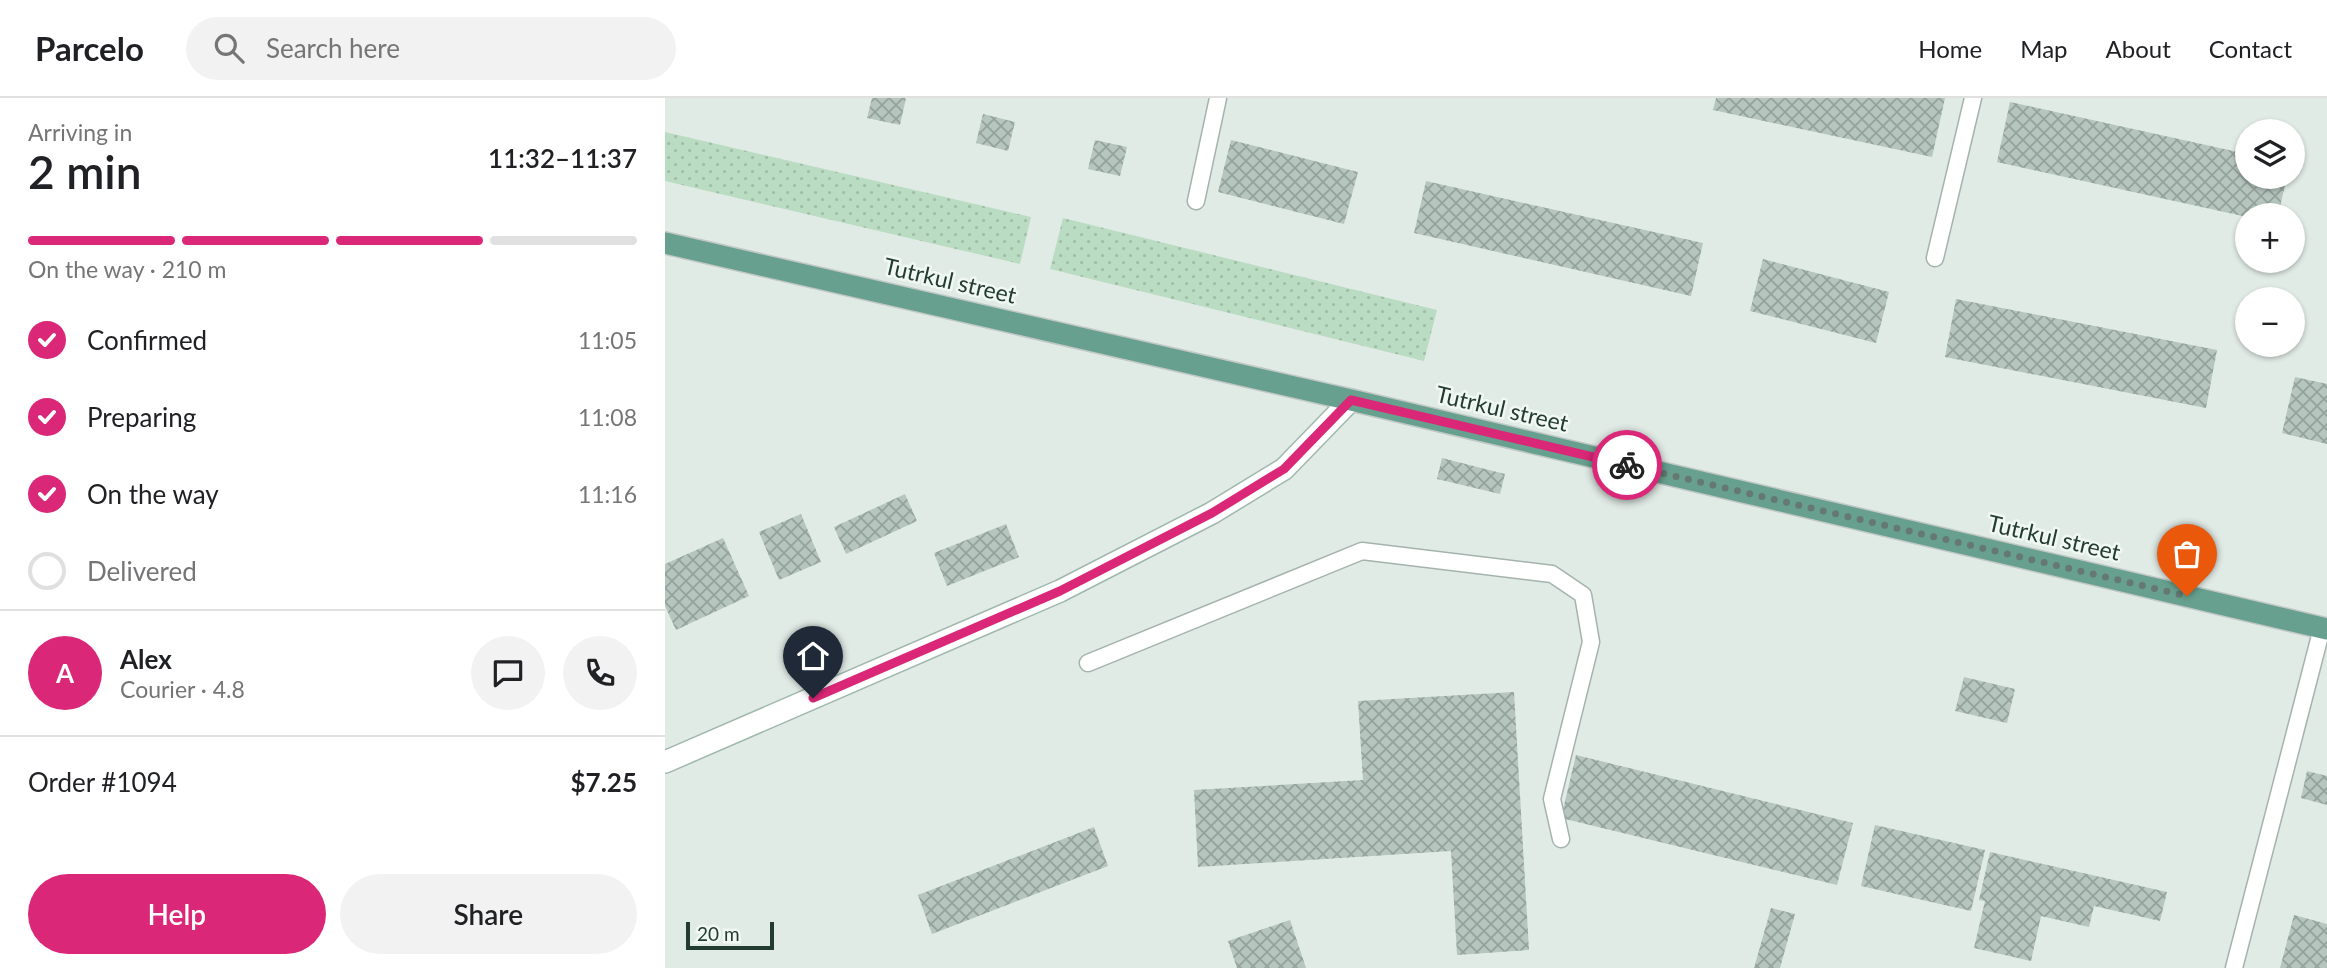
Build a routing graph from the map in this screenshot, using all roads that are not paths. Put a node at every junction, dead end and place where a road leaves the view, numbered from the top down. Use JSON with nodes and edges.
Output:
{"nodes":[{"id":1,"x":1218,"y":98,"type":"edge"},
{"id":2,"x":1973,"y":98,"type":"edge"},
{"id":3,"x":1196,"y":201,"type":"dead end"},
{"id":4,"x":665,"y":243,"type":"edge"},
{"id":5,"x":1935,"y":258,"type":"dead end"},
{"id":6,"x":1351,"y":400,"type":"junction"},
{"id":7,"x":2324,"y":629,"type":"edge"},
{"id":8,"x":1088,"y":663,"type":"dead end"},
{"id":9,"x":665,"y":762,"type":"edge"},
{"id":10,"x":1562,"y":839,"type":"dead end"},
{"id":11,"x":2234,"y":968,"type":"edge"}],
"edges":[{"from":1,"to":3,"type":"lane"},
{"from":2,"to":5,"type":"lane"},
{"from":4,"to":6,"type":"main road","name":"Tutrkul street"},
{"from":6,"to":7,"type":"main road","name":"Tutrkul street"},
{"from":6,"to":9,"type":"street"},
{"from":7,"to":11,"type":"lane"},
{"from":8,"to":10,"type":"lane"}]}
